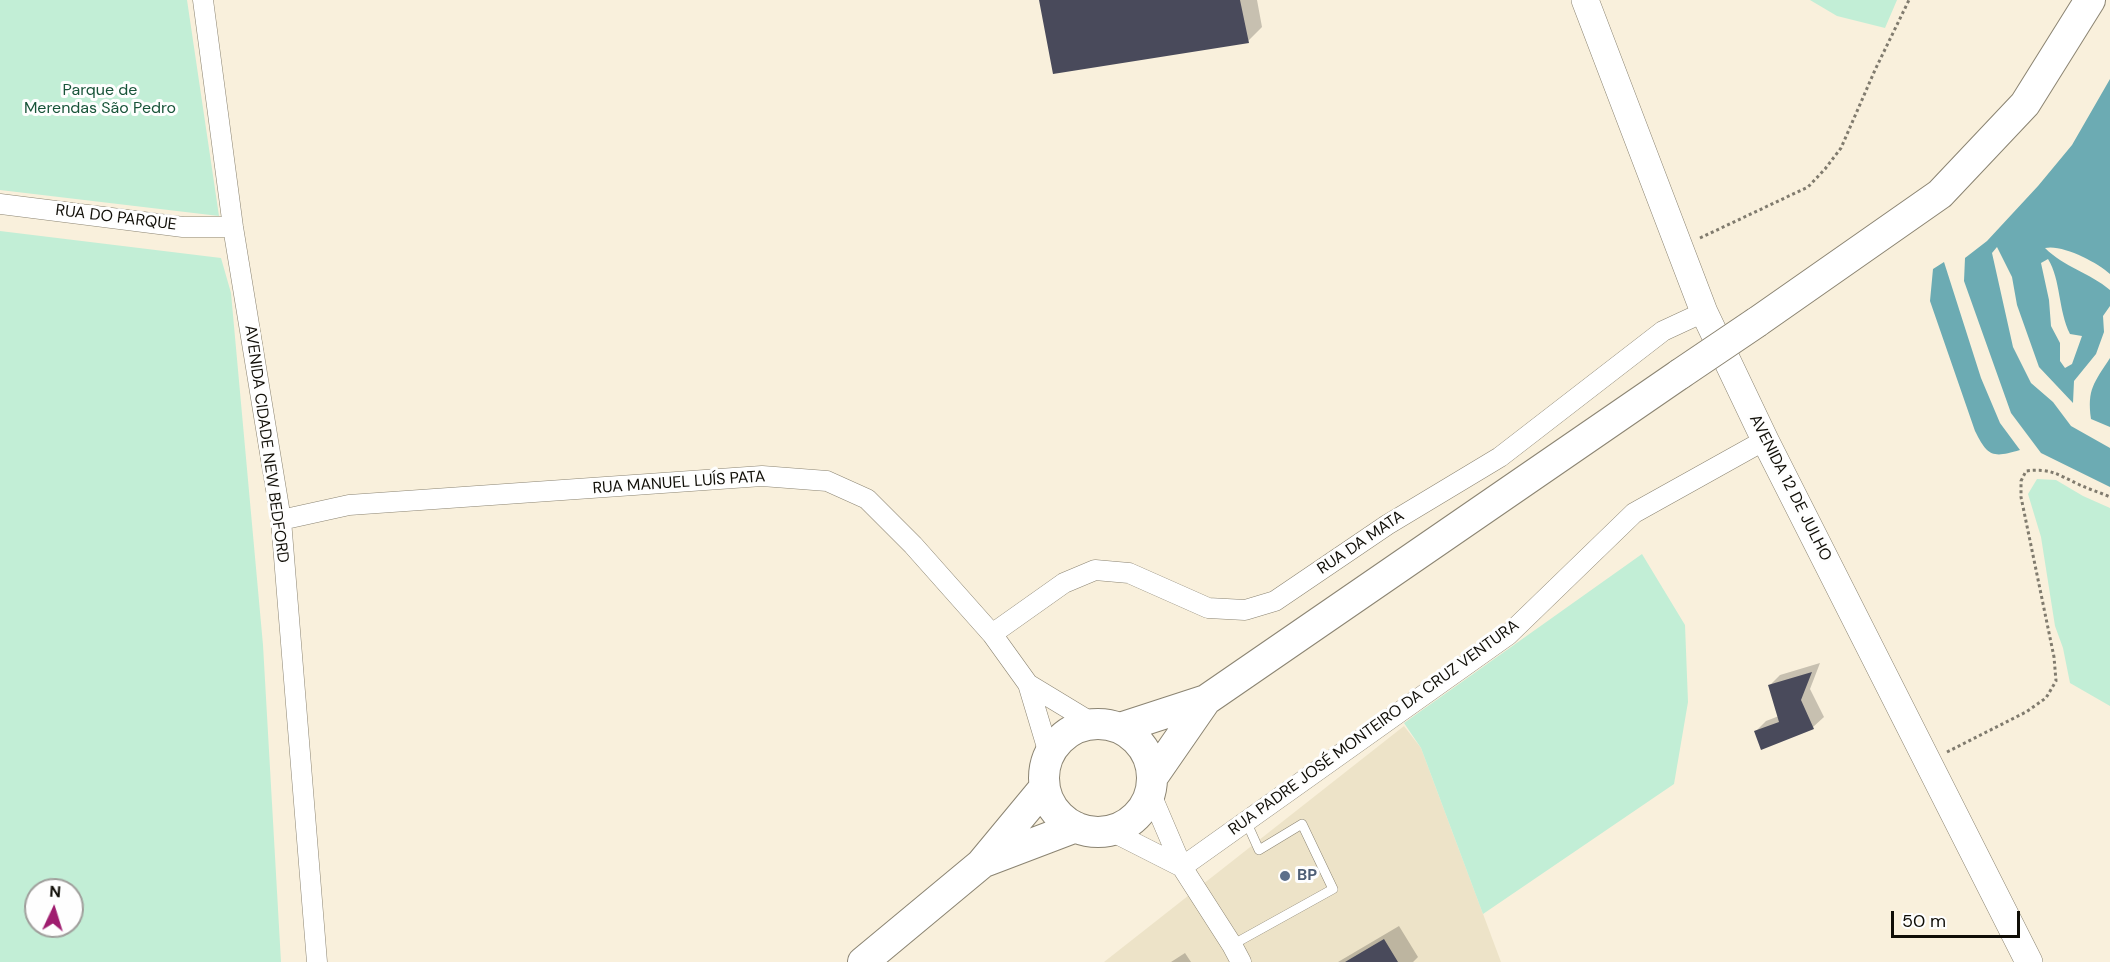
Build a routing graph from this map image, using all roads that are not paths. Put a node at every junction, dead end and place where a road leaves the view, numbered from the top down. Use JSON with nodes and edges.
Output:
{"nodes":[{"id":1,"x":203,"y":0,"type":"edge"},
{"id":2,"x":1585,"y":0,"type":"edge"},
{"id":3,"x":2090,"y":0,"type":"edge"},
{"id":4,"x":0,"y":204,"type":"edge"},
{"id":5,"x":233,"y":227,"type":"junction"},
{"id":6,"x":1704,"y":312,"type":"junction"},
{"id":7,"x":1766,"y":440,"type":"junction"},
{"id":8,"x":281,"y":520,"type":"junction"},
{"id":9,"x":992,"y":634,"type":"junction"},
{"id":10,"x":1028,"y":684,"type":"junction"},
{"id":11,"x":1206,"y":700,"type":"junction"},
{"id":12,"x":1107,"y":726,"type":"junction"},
{"id":13,"x":1049,"y":754,"type":"junction"},
{"id":14,"x":1151,"y":785,"type":"junction"},
{"id":15,"x":1044,"y":788,"type":"junction"},
{"id":16,"x":1246,"y":821,"type":"junction"},
{"id":17,"x":1076,"y":827,"type":"junction"},
{"id":18,"x":1109,"y":830,"type":"junction"},
{"id":19,"x":981,"y":864,"type":"junction"},
{"id":20,"x":1182,"y":867,"type":"junction"},
{"id":21,"x":1237,"y":953,"type":"edge"},
{"id":22,"x":317,"y":962,"type":"edge"},
{"id":23,"x":863,"y":962,"type":"edge"},
{"id":24,"x":2029,"y":962,"type":"edge"}],
"edges":[{"from":1,"to":5,"type":"street","name":"AVENIDA CIDADE NEW BEDFORD"},
{"from":2,"to":6,"type":"main road","name":"AVENIDA 12 DE JULHO"},
{"from":3,"to":11,"type":"main road","bridge":true},
{"from":4,"to":5,"type":"street","name":"RUA DO PARQUE"},
{"from":5,"to":8,"type":"street","name":"AVENIDA CIDADE NEW BEDFORD"},
{"from":6,"to":7,"type":"main road","name":"AVENIDA 12 DE JULHO"},
{"from":6,"to":9,"type":"street","name":"RUA DA MATA"},
{"from":7,"to":16,"type":"street","name":"RUA PADRE JOSÉ MONTEIRO DA CRUZ VENTURA"},
{"from":7,"to":24,"type":"main road","name":"AVENIDA 12 DE JULHO"},
{"from":8,"to":9,"type":"street","name":"RUA MANUEL LUÍS PATA"},
{"from":8,"to":22,"type":"street","name":"AVENIDA CIDADE NEW BEDFORD"},
{"from":9,"to":10,"type":"street","name":"RUA MANUEL LUÍS PATA"},
{"from":10,"to":12,"type":"street"},
{"from":10,"to":13,"type":"street"},
{"from":11,"to":12,"type":"main road"},
{"from":11,"to":14,"type":"main road"},
{"from":12,"to":13,"type":"main road"},
{"from":12,"to":14,"type":"main road"},
{"from":13,"to":15,"type":"main road"},
{"from":14,"to":18,"type":"main road"},
{"from":14,"to":20,"type":"street"},
{"from":15,"to":17,"type":"main road"},
{"from":15,"to":19,"type":"main road"},
{"from":16,"to":20,"type":"street","name":"RUA PADRE JOSÉ MONTEIRO DA CRUZ VENTURA"},
{"from":16,"to":21,"type":"lane"},
{"from":17,"to":18,"type":"main road"},
{"from":17,"to":19,"type":"main road"},
{"from":18,"to":20,"type":"street"},
{"from":19,"to":23,"type":"main road"},
{"from":20,"to":21,"type":"street"}]}
